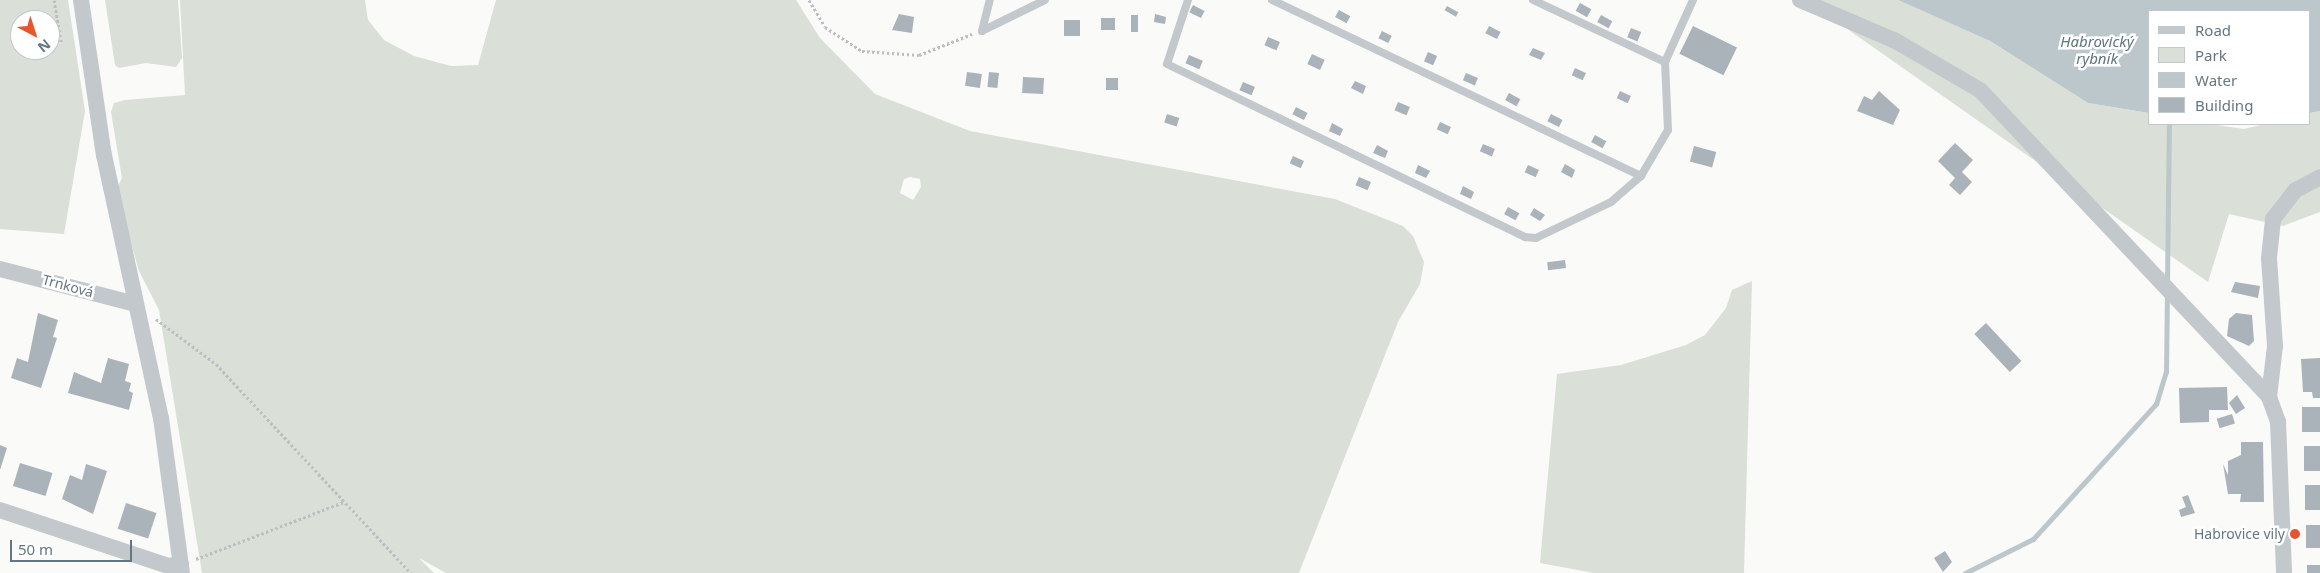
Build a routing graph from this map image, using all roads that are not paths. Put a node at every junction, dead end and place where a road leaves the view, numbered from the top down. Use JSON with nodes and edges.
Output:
{"nodes":[{"id":1,"x":81,"y":0,"type":"edge"},
{"id":2,"x":990,"y":0,"type":"edge"},
{"id":3,"x":1045,"y":0,"type":"edge"},
{"id":4,"x":1188,"y":0,"type":"edge"},
{"id":5,"x":1272,"y":0,"type":"edge"},
{"id":6,"x":1532,"y":0,"type":"edge"},
{"id":7,"x":1693,"y":0,"type":"edge"},
{"id":8,"x":1800,"y":0,"type":"edge"},
{"id":9,"x":1665,"y":62,"type":"junction"},
{"id":10,"x":1641,"y":176,"type":"junction"},
{"id":11,"x":2320,"y":177,"type":"edge"},
{"id":12,"x":0,"y":269,"type":"edge"},
{"id":13,"x":135,"y":304,"type":"junction"},
{"id":14,"x":2269,"y":397,"type":"junction"},
{"id":15,"x":0,"y":510,"type":"edge"},
{"id":16,"x":182,"y":569,"type":"edge"},
{"id":17,"x":2284,"y":573,"type":"edge"}],
"edges":[{"from":1,"to":13,"type":"street"},
{"from":2,"to":3,"type":"lane"},
{"from":4,"to":10,"type":"lane"},
{"from":5,"to":10,"type":"lane"},
{"from":6,"to":9,"type":"lane"},
{"from":7,"to":9,"type":"lane"},
{"from":8,"to":14,"type":"street"},
{"from":9,"to":10,"type":"lane"},
{"from":11,"to":14,"type":"street"},
{"from":12,"to":13,"type":"street","name":"Trnková"},
{"from":13,"to":16,"type":"street"},
{"from":14,"to":17,"type":"street"},
{"from":15,"to":16,"type":"street"}]}
